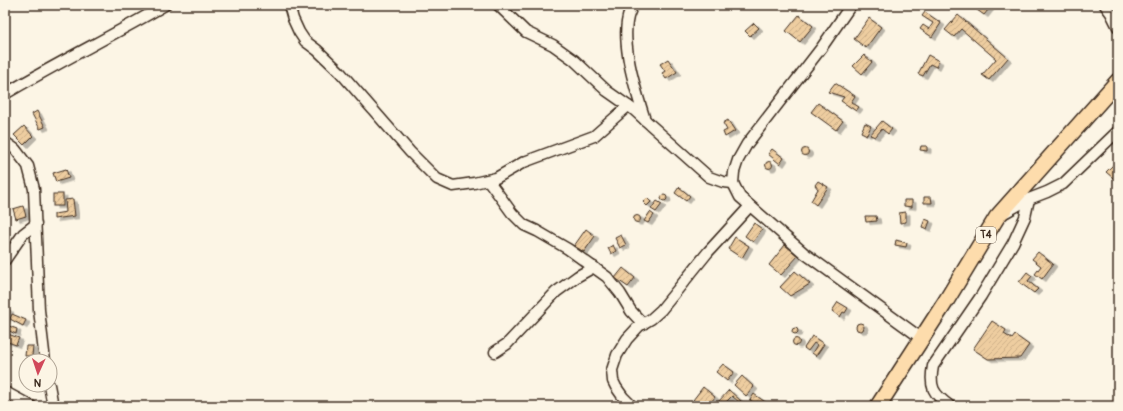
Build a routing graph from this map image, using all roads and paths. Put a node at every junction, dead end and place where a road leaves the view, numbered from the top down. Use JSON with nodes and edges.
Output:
{"nodes":[{"id":1,"x":164,"y":5,"type":"edge"},
{"id":2,"x":289,"y":5,"type":"edge"},
{"id":3,"x":498,"y":5,"type":"edge"},
{"id":4,"x":633,"y":5,"type":"edge"},
{"id":5,"x":851,"y":5,"type":"edge"},
{"id":6,"x":1105,"y":5,"type":"edge"},
{"id":7,"x":1118,"y":27,"type":"edge"},
{"id":8,"x":1118,"y":81,"type":"edge"},
{"id":9,"x":5,"y":94,"type":"edge"},
{"id":10,"x":628,"y":106,"type":"junction"},
{"id":11,"x":645,"y":120,"type":"junction"},
{"id":12,"x":1118,"y":131,"type":"edge"},
{"id":13,"x":5,"y":142,"type":"edge"},
{"id":14,"x":488,"y":180,"type":"junction"},
{"id":15,"x":733,"y":183,"type":"junction"},
{"id":16,"x":1029,"y":199,"type":"junction"},
{"id":17,"x":750,"y":206,"type":"junction"},
{"id":18,"x":997,"y":217,"type":"junction"},
{"id":19,"x":36,"y":224,"type":"junction"},
{"id":20,"x":5,"y":260,"type":"edge"},
{"id":21,"x":594,"y":267,"type":"junction"},
{"id":22,"x":643,"y":324,"type":"junction"},
{"id":23,"x":921,"y":338,"type":"junction"},
{"id":24,"x":495,"y":352,"type":"dead end"},
{"id":25,"x":45,"y":353,"type":"edge"},
{"id":26,"x":5,"y":392,"type":"edge"},
{"id":27,"x":51,"y":393,"type":"edge"},
{"id":28,"x":31,"y":406,"type":"edge"},
{"id":29,"x":53,"y":406,"type":"edge"},
{"id":30,"x":632,"y":406,"type":"edge"},
{"id":31,"x":878,"y":406,"type":"edge"},
{"id":32,"x":950,"y":406,"type":"edge"}],
"edges":[{"from":1,"to":9,"type":"street"},
{"from":2,"to":14,"type":"street"},
{"from":3,"to":10,"type":"street"},
{"from":4,"to":11,"type":"street"},
{"from":5,"to":15,"type":"street"},
{"from":6,"to":7,"type":"street"},
{"from":8,"to":18,"type":"highway","number":"T4"},
{"from":10,"to":11,"type":"street"},
{"from":10,"to":14,"type":"street"},
{"from":11,"to":15,"type":"street"},
{"from":12,"to":16,"type":"street"},
{"from":13,"to":19,"type":"street"},
{"from":14,"to":21,"type":"street"},
{"from":15,"to":17,"type":"street"},
{"from":16,"to":18,"type":"street"},
{"from":16,"to":32,"type":"street"},
{"from":17,"to":22,"type":"street"},
{"from":17,"to":23,"type":"street"},
{"from":18,"to":23,"type":"highway","number":"T4"},
{"from":19,"to":20,"type":"street"},
{"from":19,"to":25,"type":"street"},
{"from":21,"to":22,"type":"street"},
{"from":21,"to":24,"type":"street"},
{"from":22,"to":30,"type":"street"},
{"from":23,"to":31,"type":"highway","number":"T4"},
{"from":26,"to":28,"type":"street"},
{"from":27,"to":29,"type":"street"}]}
